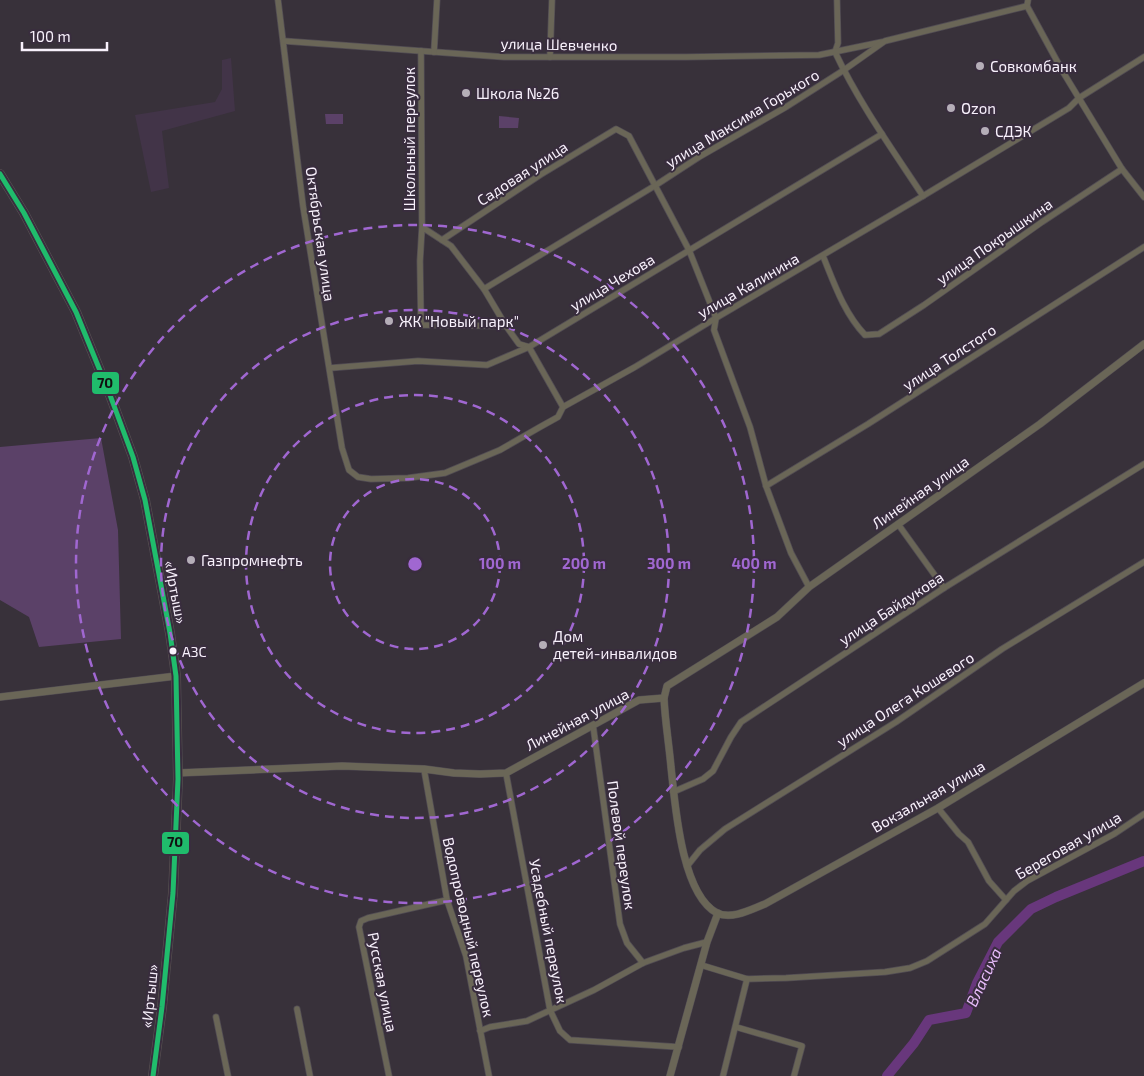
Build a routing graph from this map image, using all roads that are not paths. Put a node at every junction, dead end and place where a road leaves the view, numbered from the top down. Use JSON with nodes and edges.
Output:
{"nodes":[{"id":1,"x":278,"y":0,"type":"edge"},
{"id":2,"x":437,"y":0,"type":"edge"},
{"id":3,"x":552,"y":0,"type":"edge"},
{"id":4,"x":837,"y":0,"type":"edge"},
{"id":5,"x":1027,"y":3,"type":"edge"},
{"id":6,"x":284,"y":41,"type":"junction"},
{"id":7,"x":885,"y":41,"type":"junction"},
{"id":8,"x":421,"y":51,"type":"junction"},
{"id":9,"x":434,"y":52,"type":"junction"},
{"id":10,"x":835,"y":52,"type":"junction"},
{"id":11,"x":550,"y":57,"type":"junction"},
{"id":12,"x":1144,"y":57,"type":"edge"},
{"id":13,"x":844,"y":70,"type":"junction"},
{"id":14,"x":1079,"y":98,"type":"junction"},
{"id":15,"x":882,"y":134,"type":"junction"},
{"id":16,"x":1122,"y":169,"type":"junction"},
{"id":17,"x":0,"y":174,"type":"edge"},
{"id":18,"x":656,"y":185,"type":"junction"},
{"id":19,"x":1143,"y":195,"type":"edge"},
{"id":20,"x":923,"y":196,"type":"junction"},
{"id":21,"x":422,"y":227,"type":"junction"},
{"id":22,"x":442,"y":240,"type":"junction"},
{"id":23,"x":1144,"y":247,"type":"edge"},
{"id":24,"x":690,"y":250,"type":"junction"},
{"id":25,"x":823,"y":256,"type":"junction"},
{"id":26,"x":484,"y":289,"type":"junction"},
{"id":27,"x":716,"y":318,"type":"junction"},
{"id":28,"x":506,"y":326,"type":"junction"},
{"id":29,"x":1144,"y":344,"type":"edge"},
{"id":30,"x":528,"y":347,"type":"junction"},
{"id":31,"x":330,"y":368,"type":"junction"},
{"id":32,"x":563,"y":407,"type":"junction"},
{"id":33,"x":1144,"y":464,"type":"edge"},
{"id":34,"x":349,"y":470,"type":"joint"},
{"id":35,"x":766,"y":486,"type":"junction"},
{"id":36,"x":898,"y":524,"type":"junction"},
{"id":37,"x":1144,"y":562,"type":"edge"},
{"id":38,"x":808,"y":587,"type":"junction"},
{"id":39,"x":944,"y":588,"type":"junction"},
{"id":40,"x":176,"y":676,"type":"junction"},
{"id":41,"x":1144,"y":683,"type":"edge"},
{"id":42,"x":0,"y":697,"type":"edge"},
{"id":43,"x":664,"y":698,"type":"junction"},
{"id":44,"x":593,"y":725,"type":"junction"},
{"id":45,"x":424,"y":769,"type":"junction"},
{"id":46,"x":177,"y":773,"type":"junction"},
{"id":47,"x":506,"y":773,"type":"junction"},
{"id":48,"x":673,"y":792,"type":"junction"},
{"id":49,"x":938,"y":808,"type":"junction"},
{"id":50,"x":1144,"y":814,"type":"edge"},
{"id":51,"x":688,"y":865,"type":"junction"},
{"id":52,"x":447,"y":900,"type":"junction"},
{"id":53,"x":1006,"y":900,"type":"junction"},
{"id":54,"x":718,"y":913,"type":"junction"},
{"id":55,"x":707,"y":942,"type":"junction"},
{"id":56,"x":643,"y":963,"type":"junction"},
{"id":57,"x":701,"y":965,"type":"junction"},
{"id":58,"x":747,"y":979,"type":"junction"},
{"id":59,"x":297,"y":1009,"type":"dead end"},
{"id":60,"x":550,"y":1010,"type":"junction"},
{"id":61,"x":216,"y":1017,"type":"dead end"},
{"id":62,"x":736,"y":1027,"type":"junction"},
{"id":63,"x":480,"y":1031,"type":"junction"},
{"id":64,"x":679,"y":1047,"type":"junction"},
{"id":65,"x":153,"y":1076,"type":"edge"},
{"id":66,"x":228,"y":1076,"type":"edge"},
{"id":67,"x":310,"y":1076,"type":"edge"},
{"id":68,"x":389,"y":1076,"type":"edge"},
{"id":69,"x":489,"y":1076,"type":"edge"},
{"id":70,"x":670,"y":1076,"type":"edge"},
{"id":71,"x":723,"y":1076,"type":"edge"},
{"id":72,"x":794,"y":1076,"type":"edge"}],
"edges":[{"from":1,"to":6,"type":"street","name":"Октябрьская улица"},
{"from":2,"to":9,"type":"street"},
{"from":3,"to":11,"type":"street"},
{"from":4,"to":10,"type":"street"},
{"from":5,"to":7,"type":"street","name":"улица Максима Горького"},
{"from":5,"to":14,"type":"street"},
{"from":6,"to":8,"type":"street","name":"улица Шевченко"},
{"from":6,"to":31,"type":"street","name":"Октябрьская улица"},
{"from":7,"to":10,"type":"street","name":"улица Шевченко"},
{"from":7,"to":13,"type":"street","name":"улица Максима Горького"},
{"from":8,"to":9,"type":"street","name":"улица Шевченко"},
{"from":8,"to":21,"type":"street","name":"Школьный переулок"},
{"from":9,"to":11,"type":"street","name":"улица Шевченко"},
{"from":10,"to":11,"type":"street","name":"улица Шевченко"},
{"from":10,"to":13,"type":"street"},
{"from":12,"to":14,"type":"street","name":"улица Калинина"},
{"from":13,"to":15,"type":"street"},
{"from":13,"to":18,"type":"street","name":"улица Максима Горького"},
{"from":14,"to":16,"type":"street"},
{"from":14,"to":20,"type":"street","name":"улица Калинина"},
{"from":15,"to":20,"type":"street"},
{"from":15,"to":24,"type":"street","name":"улица Чехова"},
{"from":16,"to":19,"type":"street"},
{"from":16,"to":25,"type":"street","name":"улица Покрышкина"},
{"from":17,"to":40,"type":"highway","name":"«Иртыш»"},
{"from":18,"to":22,"type":"street","name":"Садовая улица"},
{"from":18,"to":24,"type":"street"},
{"from":18,"to":26,"type":"street","name":"улица Максима Горького"},
{"from":20,"to":25,"type":"street","name":"улица Калинина"},
{"from":21,"to":22,"type":"street","name":"Школьный переулок"},
{"from":21,"to":28,"type":"street","name":"Школьный переулок"},
{"from":22,"to":26,"type":"street","name":"Школьный переулок"},
{"from":23,"to":35,"type":"street","name":"улица Толстого"},
{"from":24,"to":27,"type":"street"},
{"from":24,"to":30,"type":"street","name":"улица Чехова"},
{"from":25,"to":27,"type":"street","name":"улица Калинина"},
{"from":26,"to":28,"type":"street","name":"Школьный переулок"},
{"from":27,"to":32,"type":"street","name":"улица Калинина"},
{"from":27,"to":35,"type":"street"},
{"from":28,"to":30,"type":"street"},
{"from":29,"to":36,"type":"street","name":"Линейная улица"},
{"from":30,"to":31,"type":"street","name":"улица Чехова"},
{"from":30,"to":32,"type":"street"},
{"from":31,"to":34,"type":"street","name":"Октябрьская улица"},
{"from":32,"to":34,"type":"street","name":"улица Калинина"},
{"from":33,"to":39,"type":"street","name":"улица Байдукова"},
{"from":35,"to":38,"type":"street"},
{"from":36,"to":38,"type":"street","name":"Линейная улица"},
{"from":36,"to":39,"type":"street"},
{"from":37,"to":51,"type":"street","name":"улица Олега Кошевого"},
{"from":38,"to":43,"type":"street","name":"Линейная улица"},
{"from":39,"to":48,"type":"street","name":"улица Байдукова"},
{"from":40,"to":42,"type":"street"},
{"from":40,"to":46,"type":"highway","name":"«Иртыш»"},
{"from":41,"to":49,"type":"street","name":"Вокзальная улица"},
{"from":43,"to":44,"type":"street","name":"Линейная улица"},
{"from":43,"to":48,"type":"street"},
{"from":44,"to":47,"type":"street","name":"Линейная улица"},
{"from":44,"to":56,"type":"street","name":"Полевой переулок"},
{"from":45,"to":46,"type":"street","name":"Линейная улица"},
{"from":45,"to":47,"type":"street","name":"Линейная улица"},
{"from":45,"to":52,"type":"street","name":"Водопроводный переулок"},
{"from":46,"to":65,"type":"highway","name":"«Иртыш»"},
{"from":47,"to":60,"type":"street","name":"Усадебный переулок"},
{"from":48,"to":51,"type":"street"},
{"from":49,"to":53,"type":"street"},
{"from":49,"to":54,"type":"street","name":"Вокзальная улица"},
{"from":50,"to":53,"type":"street","name":"Береговая улица"},
{"from":51,"to":54,"type":"street"},
{"from":52,"to":63,"type":"street","name":"Водопроводный переулок"},
{"from":52,"to":68,"type":"street","name":"Русская улица"},
{"from":53,"to":58,"type":"street","name":"Береговая улица"},
{"from":54,"to":55,"type":"street"},
{"from":55,"to":56,"type":"street"},
{"from":55,"to":57,"type":"street"},
{"from":56,"to":60,"type":"street"},
{"from":57,"to":58,"type":"street","name":"Береговая улица"},
{"from":57,"to":64,"type":"street"},
{"from":58,"to":62,"type":"street"},
{"from":59,"to":67,"type":"street"},
{"from":60,"to":63,"type":"street"},
{"from":60,"to":64,"type":"street","name":"Усадебный переулок"},
{"from":61,"to":66,"type":"street"},
{"from":62,"to":71,"type":"street"},
{"from":62,"to":72,"type":"street"},
{"from":63,"to":69,"type":"street","name":"Водопроводный переулок"},
{"from":64,"to":70,"type":"street"}]}
